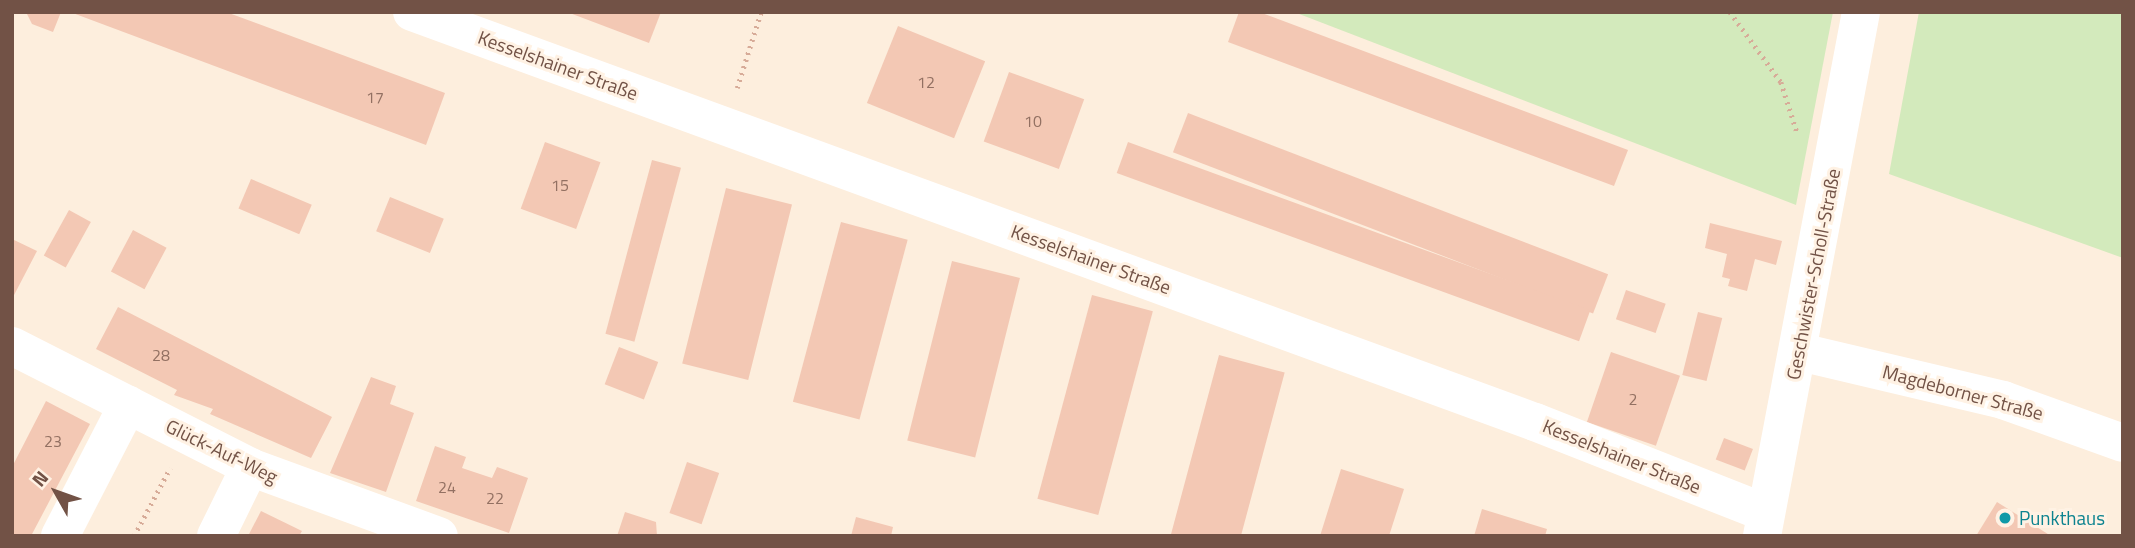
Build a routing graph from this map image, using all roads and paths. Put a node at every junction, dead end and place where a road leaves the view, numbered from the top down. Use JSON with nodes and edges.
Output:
{"nodes":[{"id":1,"x":412,"y":12,"type":"edge"},
{"id":2,"x":761,"y":12,"type":"edge"},
{"id":3,"x":1730,"y":12,"type":"edge"},
{"id":4,"x":1860,"y":12,"type":"edge"},
{"id":5,"x":725,"y":124,"type":"junction"},
{"id":6,"x":1834,"y":165,"type":"junction"},
{"id":7,"x":12,"y":346,"type":"edge"},
{"id":8,"x":1800,"y":352,"type":"junction"},
{"id":9,"x":128,"y":404,"type":"junction"},
{"id":10,"x":187,"y":434,"type":"junction"},
{"id":11,"x":2121,"y":439,"type":"edge"},
{"id":12,"x":250,"y":467,"type":"junction"},
{"id":13,"x":1764,"y":524,"type":"edge"},
{"id":14,"x":60,"y":536,"type":"edge"},
{"id":15,"x":134,"y":536,"type":"edge"},
{"id":16,"x":216,"y":536,"type":"edge"},
{"id":17,"x":439,"y":536,"type":"edge"}],
"edges":[{"from":1,"to":5,"type":"street","name":"Kesselshainer Straße"},
{"from":2,"to":5,"type":"path"},
{"from":3,"to":6,"type":"path"},
{"from":4,"to":6,"type":"street","name":"Geschwister-Scholl-Straße"},
{"from":5,"to":13,"type":"street","name":"Kesselshainer Straße"},
{"from":6,"to":8,"type":"street","name":"Geschwister-Scholl-Straße"},
{"from":7,"to":9,"type":"street","name":"Glück-Auf-Weg"},
{"from":8,"to":11,"type":"street","name":"Magdeborner Straße"},
{"from":8,"to":13,"type":"street","name":"Geschwister-Scholl-Straße"},
{"from":9,"to":10,"type":"street","name":"Glück-Auf-Weg"},
{"from":9,"to":14,"type":"street"},
{"from":10,"to":12,"type":"street","name":"Glück-Auf-Weg"},
{"from":10,"to":15,"type":"path"},
{"from":12,"to":16,"type":"street"},
{"from":12,"to":17,"type":"street","name":"Glück-Auf-Weg"}]}
